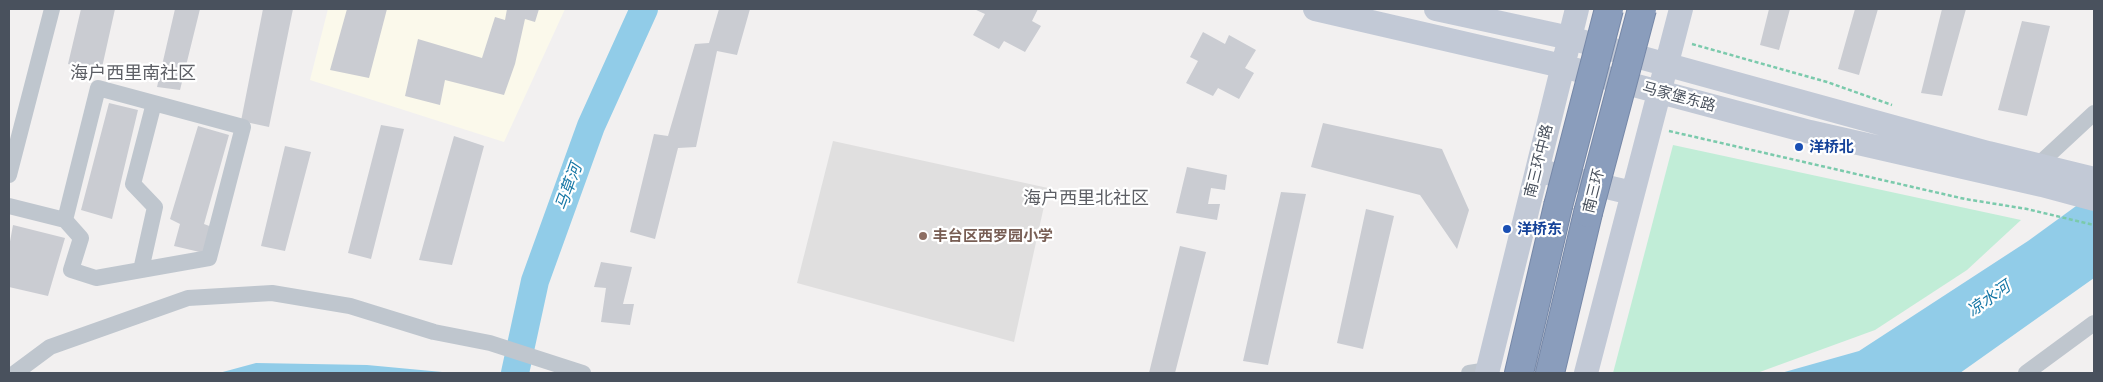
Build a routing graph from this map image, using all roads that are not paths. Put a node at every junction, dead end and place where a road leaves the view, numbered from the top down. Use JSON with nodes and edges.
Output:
{"nodes":[{"id":1,"x":52,"y":9,"type":"edge"},
{"id":2,"x":1315,"y":9,"type":"edge"},
{"id":3,"x":1436,"y":9,"type":"edge"},
{"id":4,"x":1577,"y":9,"type":"edge"},
{"id":5,"x":1610,"y":9,"type":"edge"},
{"id":6,"x":1642,"y":9,"type":"edge"},
{"id":7,"x":1681,"y":9,"type":"edge"},
{"id":8,"x":1570,"y":38,"type":"junction"},
{"id":9,"x":1666,"y":65,"type":"junction"},
{"id":10,"x":1562,"y":66,"type":"junction"},
{"id":11,"x":1659,"y":92,"type":"junction"},
{"id":12,"x":154,"y":103,"type":"junction"},
{"id":13,"x":2094,"y":112,"type":"edge"},
{"id":14,"x":1536,"y":170,"type":"junction"},
{"id":15,"x":9,"y":175,"type":"edge"},
{"id":16,"x":2041,"y":175,"type":"junction"},
{"id":17,"x":2094,"y":179,"type":"edge"},
{"id":18,"x":1632,"y":193,"type":"junction"},
{"id":19,"x":2094,"y":199,"type":"edge"},
{"id":20,"x":9,"y":206,"type":"edge"},
{"id":21,"x":65,"y":220,"type":"junction"},
{"id":22,"x":141,"y":270,"type":"junction"},
{"id":23,"x":2094,"y":323,"type":"edge"},
{"id":24,"x":1481,"y":372,"type":"edge"},
{"id":25,"x":15,"y":373,"type":"edge"},
{"id":26,"x":583,"y":373,"type":"edge"},
{"id":27,"x":1519,"y":373,"type":"edge"},
{"id":28,"x":1550,"y":373,"type":"edge"},
{"id":29,"x":1586,"y":373,"type":"edge"},
{"id":30,"x":2026,"y":373,"type":"edge"}],
"edges":[{"from":1,"to":15,"type":"street"},
{"from":2,"to":10,"type":"main road","name":"马家堡东路"},
{"from":3,"to":8,"type":"main road","name":"马家堡东路"},
{"from":4,"to":8,"type":"main road","name":"南三环中路"},
{"from":5,"to":27,"type":"highway","name":"南三环","bridge":true},
{"from":6,"to":28,"type":"highway","name":"南三环","bridge":true},
{"from":7,"to":9,"type":"main road"},
{"from":8,"to":9,"type":"main road","name":"马家堡东路"},
{"from":8,"to":10,"type":"main road","name":"南三环中路"},
{"from":9,"to":11,"type":"main road"},
{"from":9,"to":16,"type":"main road","name":"马家堡东路"},
{"from":10,"to":11,"type":"main road","name":"马家堡东路"},
{"from":10,"to":14,"type":"main road","name":"南三环中路"},
{"from":11,"to":16,"type":"main road","name":"马家堡东路"},
{"from":11,"to":18,"type":"main road"},
{"from":12,"to":21,"type":"street"},
{"from":12,"to":22,"type":"street"},
{"from":12,"to":22,"type":"street"},
{"from":13,"to":16,"type":"street"},
{"from":14,"to":18,"type":"main road"},
{"from":14,"to":24,"type":"main road","name":"南三环中路"},
{"from":16,"to":17,"type":"main road","name":"马家堡东路"},
{"from":16,"to":19,"type":"main road"},
{"from":18,"to":29,"type":"main road"},
{"from":20,"to":21,"type":"street"},
{"from":21,"to":22,"type":"street"},
{"from":23,"to":30,"type":"street"},
{"from":25,"to":26,"type":"street"}]}
